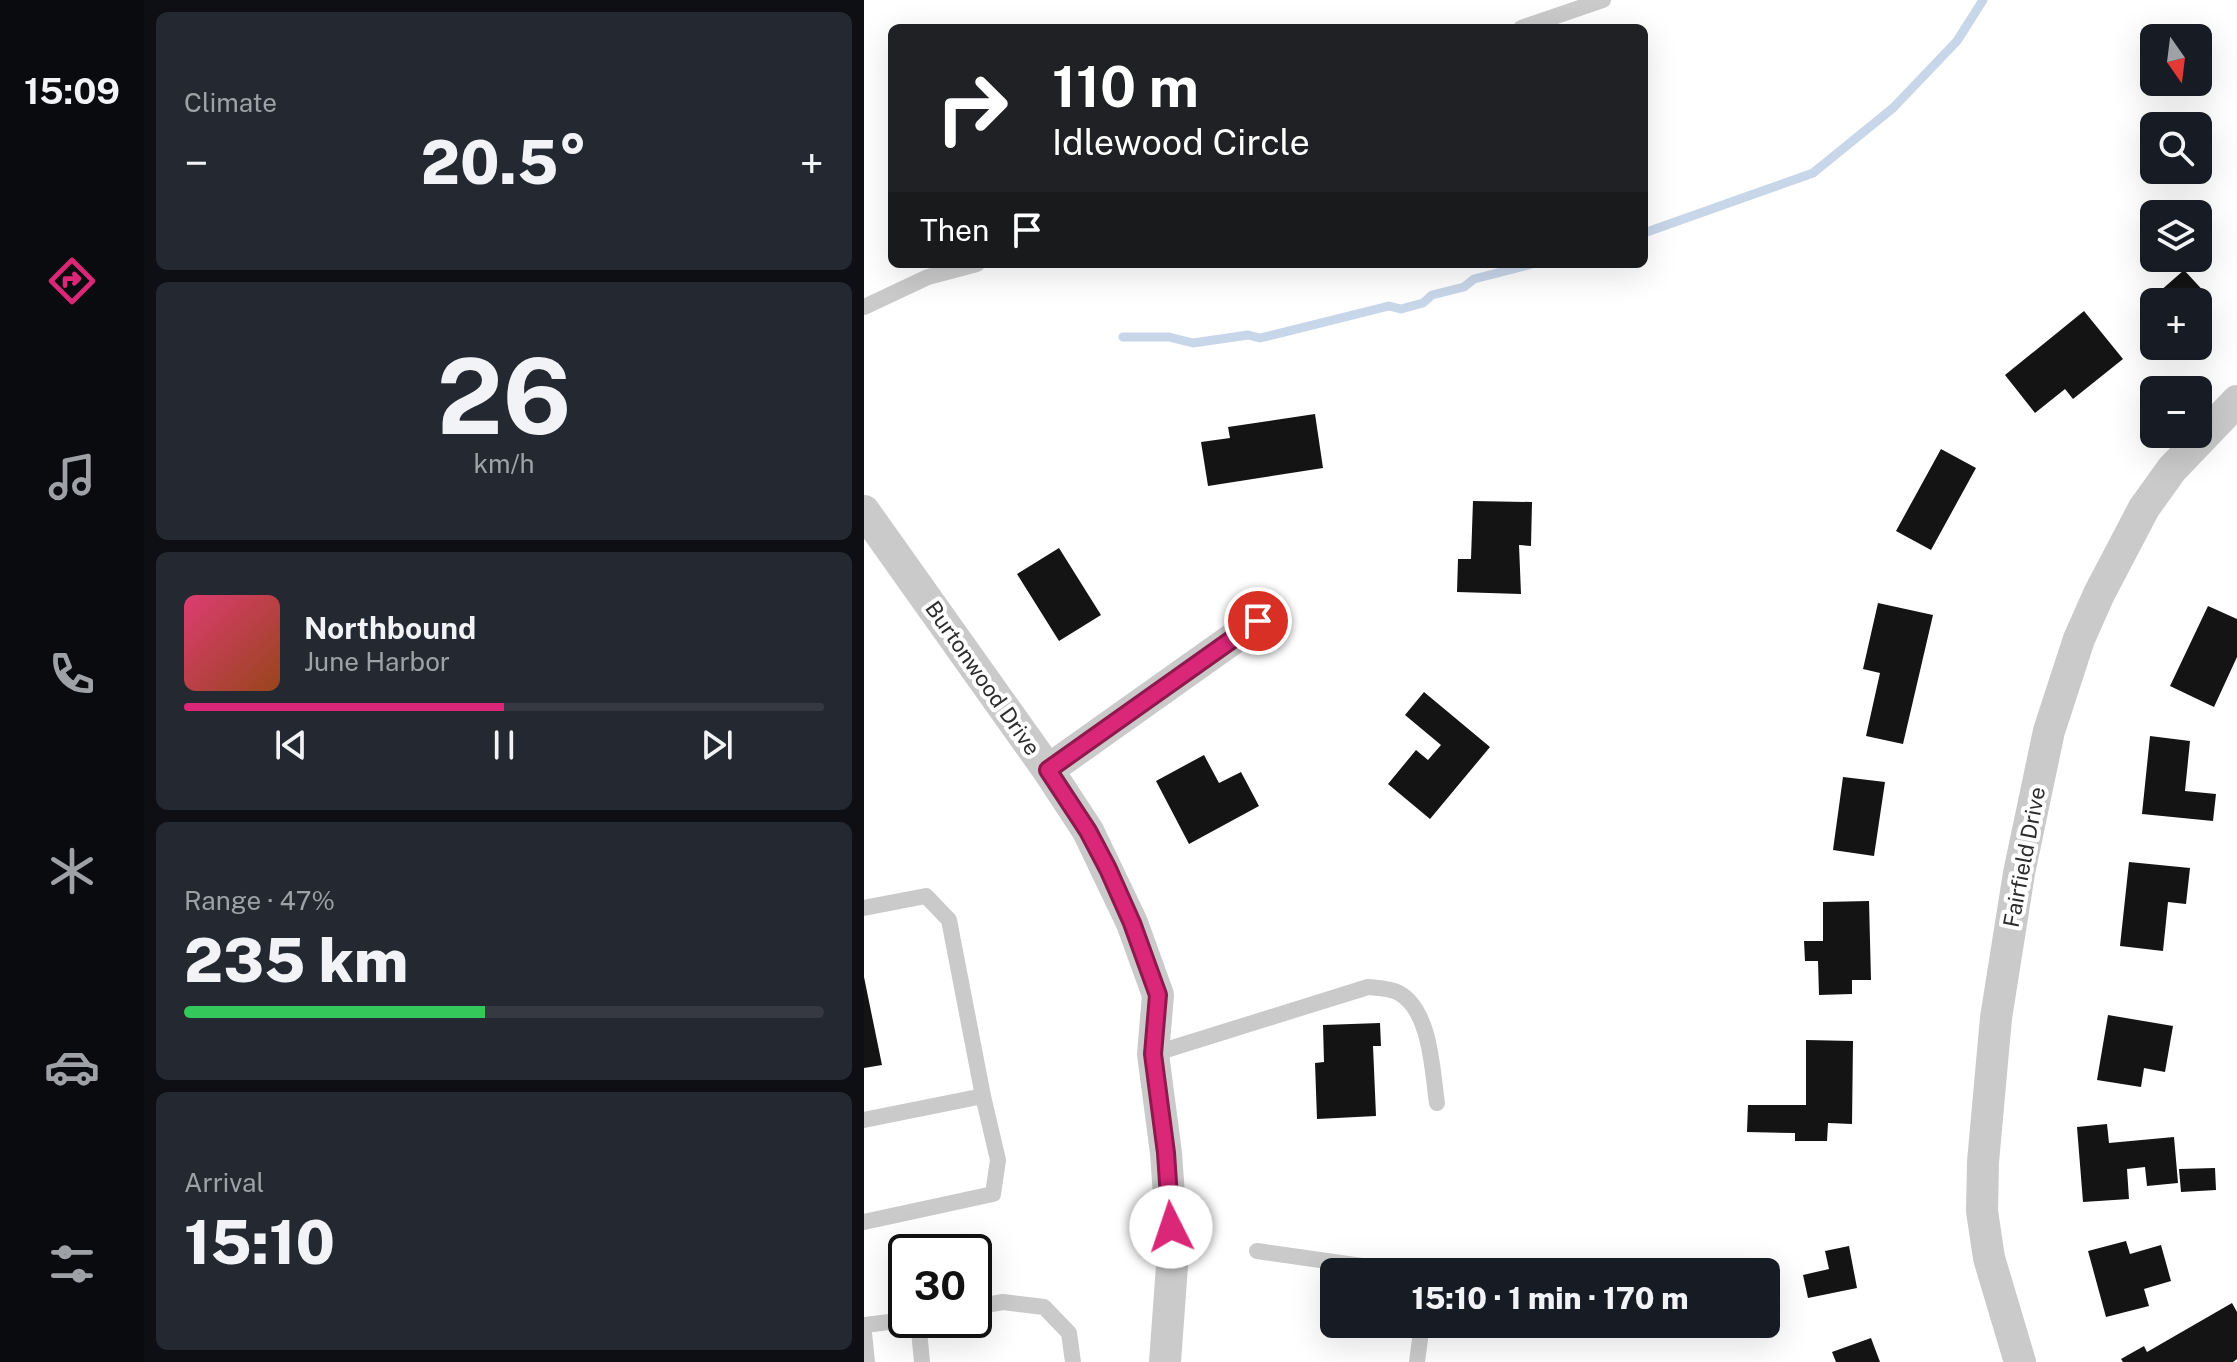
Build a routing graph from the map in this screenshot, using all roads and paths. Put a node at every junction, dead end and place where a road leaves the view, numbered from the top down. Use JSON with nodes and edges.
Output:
{"nodes":[{"id":1,"x":1603,"y":0,"type":"edge"},
{"id":2,"x":1533,"y":24,"type":"edge"},
{"id":3,"x":962,"y":268,"type":"edge"},
{"id":4,"x":864,"y":307,"type":"edge"},
{"id":5,"x":2237,"y":401,"type":"edge"},
{"id":6,"x":864,"y":511,"type":"edge"},
{"id":7,"x":1258,"y":621,"type":"dead end"},
{"id":8,"x":1048,"y":770,"type":"junction"},
{"id":9,"x":864,"y":908,"type":"edge"},
{"id":10,"x":1153,"y":1054,"type":"junction"},
{"id":11,"x":983,"y":1096,"type":"junction"},
{"id":12,"x":1437,"y":1103,"type":"dead end"},
{"id":13,"x":864,"y":1120,"type":"edge"},
{"id":14,"x":864,"y":1222,"type":"edge"},
{"id":15,"x":1257,"y":1251,"type":"dead end"},
{"id":16,"x":1320,"y":1260,"type":"edge"},
{"id":17,"x":992,"y":1304,"type":"edge"},
{"id":18,"x":888,"y":1322,"type":"edge"},
{"id":19,"x":864,"y":1325,"type":"edge"},
{"id":20,"x":864,"y":1333,"type":"edge"},
{"id":21,"x":920,"y":1338,"type":"edge"},
{"id":22,"x":1420,"y":1338,"type":"edge"},
{"id":23,"x":867,"y":1362,"type":"edge"},
{"id":24,"x":922,"y":1362,"type":"edge"},
{"id":25,"x":1073,"y":1362,"type":"edge"},
{"id":26,"x":1165,"y":1362,"type":"edge"},
{"id":27,"x":1417,"y":1362,"type":"edge"},
{"id":28,"x":2020,"y":1362,"type":"edge"}],
"edges":[{"from":1,"to":2,"type":"lane"},
{"from":3,"to":4,"type":"lane"},
{"from":5,"to":28,"type":"street","name":"Fairfield Drive"},
{"from":6,"to":8,"type":"street","name":"Burtonwood Drive"},
{"from":7,"to":8,"type":"street"},
{"from":8,"to":10,"type":"street","name":"Burtonwood Drive"},
{"from":9,"to":11,"type":"lane"},
{"from":10,"to":12,"type":"lane"},
{"from":10,"to":26,"type":"street","name":"Burtonwood Drive"},
{"from":11,"to":13,"type":"lane"},
{"from":11,"to":14,"type":"lane"},
{"from":15,"to":16,"type":"lane"},
{"from":17,"to":25,"type":"lane"},
{"from":18,"to":19,"type":"lane"},
{"from":20,"to":23,"type":"lane"},
{"from":21,"to":24,"type":"lane"},
{"from":22,"to":27,"type":"lane"}]}
